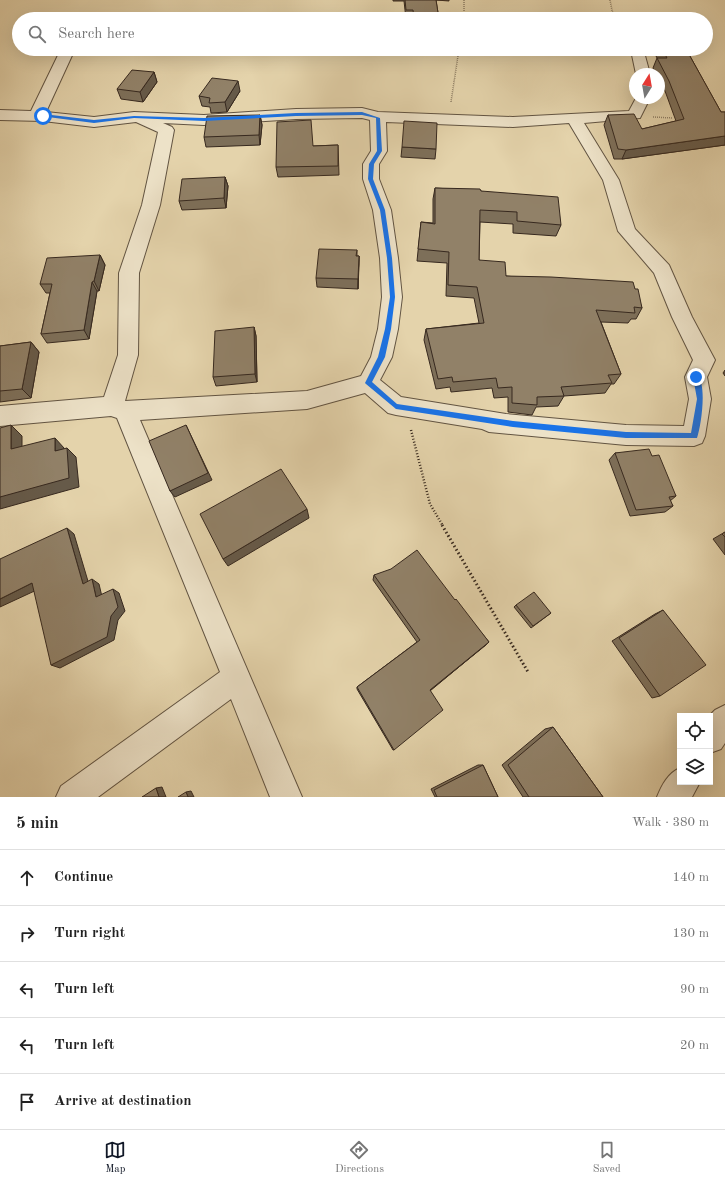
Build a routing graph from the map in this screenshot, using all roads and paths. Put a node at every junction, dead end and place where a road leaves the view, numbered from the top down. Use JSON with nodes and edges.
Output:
{"nodes":[{"id":1,"x":464,"y":0,"type":"edge"},
{"id":2,"x":610,"y":0,"type":"edge"},
{"id":3,"x":464,"y":12,"type":"edge"},
{"id":4,"x":612,"y":12,"type":"edge"},
{"id":5,"x":65,"y":56,"type":"edge"},
{"id":6,"x":458,"y":56,"type":"edge"},
{"id":7,"x":638,"y":56,"type":"edge"},
{"id":8,"x":642,"y":68,"type":"edge"},
{"id":9,"x":640,"y":104,"type":"edge"},
{"id":10,"x":0,"y":115,"type":"edge"},
{"id":11,"x":36,"y":116,"type":"junction"},
{"id":12,"x":134,"y":117,"type":"junction"},
{"id":13,"x":378,"y":118,"type":"junction"},
{"id":14,"x":449,"y":119,"type":"junction"},
{"id":15,"x":574,"y":119,"type":"junction"},
{"id":16,"x":368,"y":383,"type":"junction"},
{"id":17,"x":118,"y":408,"type":"junction"},
{"id":18,"x":406,"y":408,"type":"junction"},
{"id":19,"x":0,"y":416,"type":"edge"},
{"id":20,"x":489,"y":422,"type":"dead end"},
{"id":21,"x":513,"y":424,"type":"junction"},
{"id":22,"x":528,"y":672,"type":"dead end"},
{"id":23,"x":236,"y":678,"type":"junction"},
{"id":24,"x":725,"y":720,"type":"edge"},
{"id":25,"x":713,"y":734,"type":"edge"},
{"id":26,"x":682,"y":785,"type":"edge"},
{"id":27,"x":72,"y":797,"type":"edge"},
{"id":28,"x":286,"y":797,"type":"edge"},
{"id":29,"x":673,"y":797,"type":"edge"}],
"edges":[{"from":1,"to":3,"type":"path"},
{"from":2,"to":4,"type":"path"},
{"from":5,"to":11,"type":"street"},
{"from":6,"to":14,"type":"path"},
{"from":7,"to":8,"type":"street"},
{"from":9,"to":15,"type":"street"},
{"from":10,"to":11,"type":"street"},
{"from":11,"to":12,"type":"street"},
{"from":12,"to":13,"type":"street"},
{"from":12,"to":17,"type":"street"},
{"from":13,"to":14,"type":"street"},
{"from":13,"to":16,"type":"street"},
{"from":14,"to":15,"type":"street"},
{"from":15,"to":21,"type":"street"},
{"from":16,"to":17,"type":"street"},
{"from":16,"to":18,"type":"street"},
{"from":17,"to":19,"type":"street"},
{"from":17,"to":23,"type":"street"},
{"from":18,"to":21,"type":"street"},
{"from":18,"to":22,"type":"path"},
{"from":20,"to":21,"type":"street"},
{"from":23,"to":27,"type":"street"},
{"from":23,"to":28,"type":"street"},
{"from":24,"to":25,"type":"street"},
{"from":26,"to":29,"type":"street"}]}
